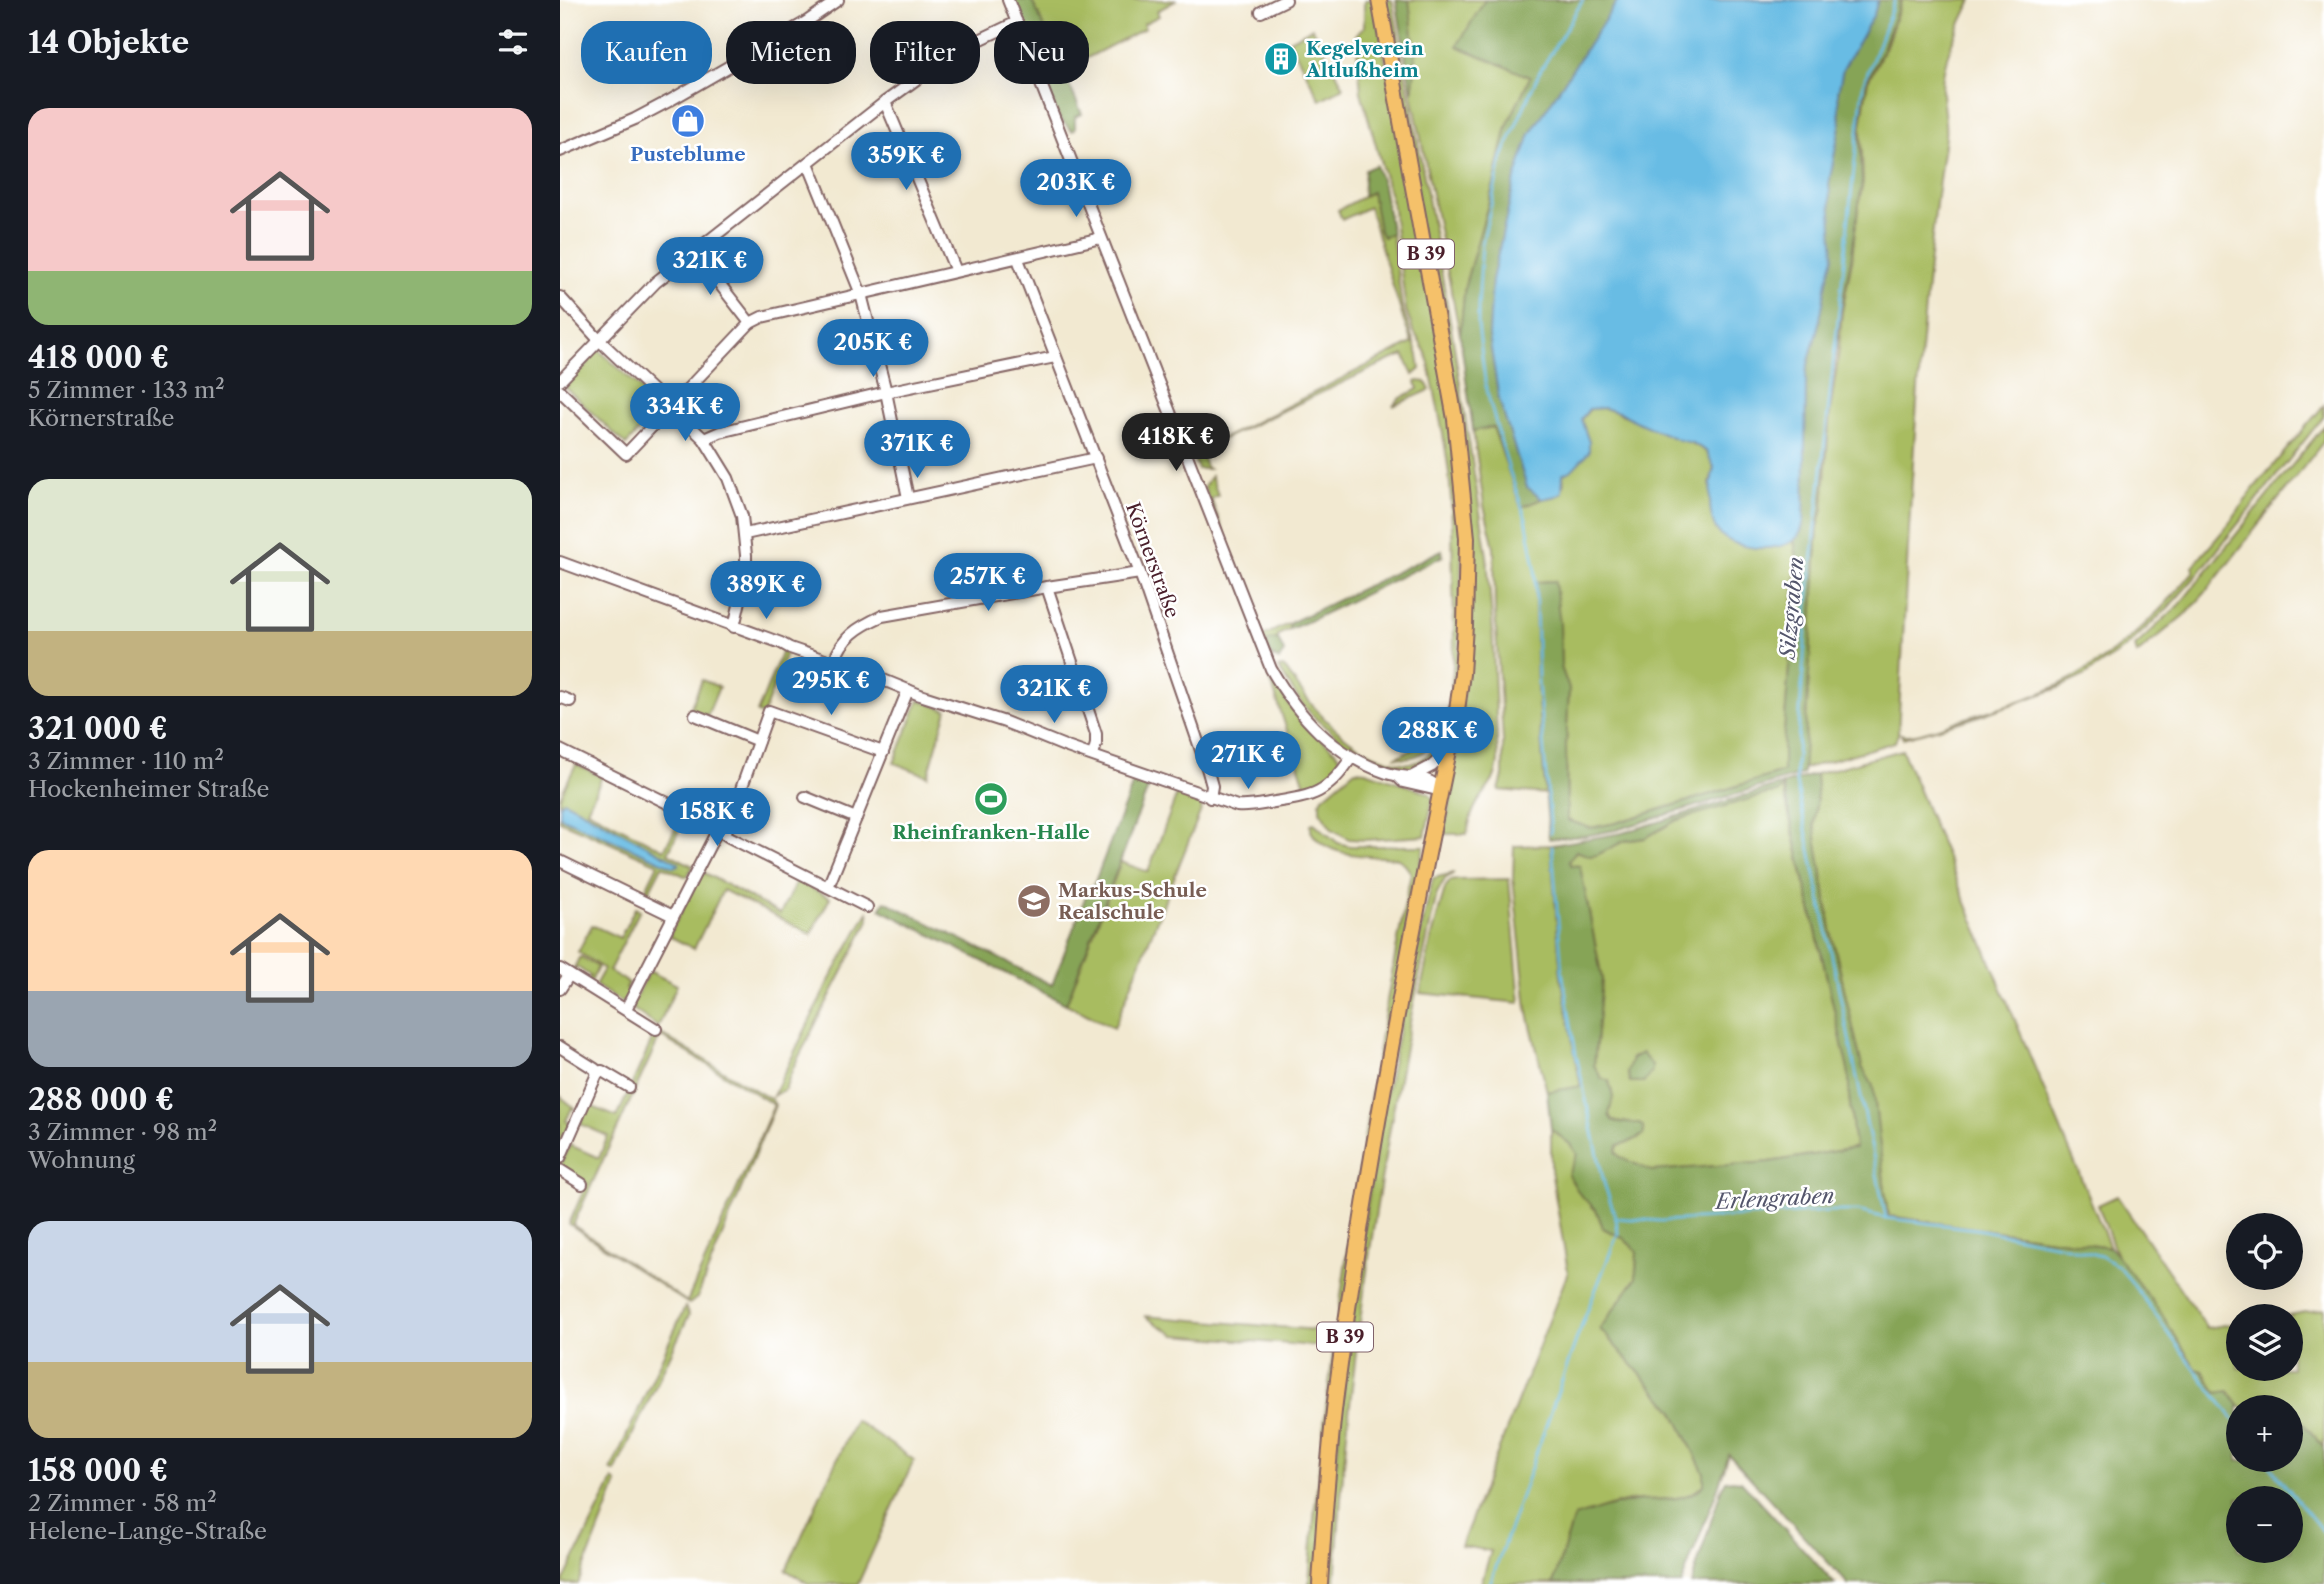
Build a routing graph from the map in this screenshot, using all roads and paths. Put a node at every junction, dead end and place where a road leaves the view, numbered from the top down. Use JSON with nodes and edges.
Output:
{"nodes":[{"id":1,"x":838,"y":0,"type":"edge"},
{"id":2,"x":1008,"y":0,"type":"edge"},
{"id":3,"x":1286,"y":0,"type":"edge"},
{"id":4,"x":1379,"y":0,"type":"edge"},
{"id":5,"x":1261,"y":12,"type":"dead end"},
{"id":6,"x":1017,"y":21,"type":"edge"},
{"id":7,"x":994,"y":33,"type":"edge"},
{"id":8,"x":1041,"y":84,"type":"edge"},
{"id":9,"x":885,"y":102,"type":"junction"},
{"id":10,"x":560,"y":152,"type":"edge"},
{"id":11,"x":808,"y":163,"type":"junction"},
{"id":12,"x":1101,"y":238,"type":"junction"},
{"id":13,"x":694,"y":251,"type":"junction"},
{"id":14,"x":1018,"y":259,"type":"junction"},
{"id":15,"x":956,"y":271,"type":"junction"},
{"id":16,"x":861,"y":294,"type":"junction"},
{"id":17,"x":560,"y":297,"type":"edge"},
{"id":18,"x":750,"y":323,"type":"junction"},
{"id":19,"x":599,"y":340,"type":"junction"},
{"id":20,"x":1055,"y":357,"type":"junction"},
{"id":21,"x":560,"y":381,"type":"edge"},
{"id":22,"x":560,"y":391,"type":"edge"},
{"id":23,"x":886,"y":392,"type":"junction"},
{"id":24,"x":671,"y":406,"type":"junction"},
{"id":25,"x":704,"y":439,"type":"junction"},
{"id":26,"x":1096,"y":458,"type":"junction"},
{"id":27,"x":908,"y":498,"type":"junction"},
{"id":28,"x":745,"y":534,"type":"junction"},
{"id":29,"x":560,"y":562,"type":"edge"},
{"id":30,"x":1140,"y":573,"type":"junction"},
{"id":31,"x":1047,"y":587,"type":"junction"},
{"id":32,"x":734,"y":627,"type":"junction"},
{"id":33,"x":834,"y":662,"type":"junction"},
{"id":34,"x":908,"y":690,"type":"junction"},
{"id":35,"x":695,"y":716,"type":"dead end"},
{"id":36,"x":758,"y":741,"type":"junction"},
{"id":37,"x":560,"y":750,"type":"edge"},
{"id":38,"x":1449,"y":750,"type":"junction"},
{"id":39,"x":883,"y":752,"type":"junction"},
{"id":40,"x":1093,"y":755,"type":"junction"},
{"id":41,"x":1351,"y":758,"type":"junction"},
{"id":42,"x":1413,"y":776,"type":"junction"},
{"id":43,"x":1398,"y":777,"type":"junction"},
{"id":44,"x":1442,"y":791,"type":"junction"},
{"id":45,"x":806,"y":797,"type":"dead end"},
{"id":46,"x":1210,"y":798,"type":"junction"},
{"id":47,"x":856,"y":818,"type":"junction"},
{"id":48,"x":721,"y":832,"type":"junction"},
{"id":49,"x":560,"y":861,"type":"edge"},
{"id":50,"x":828,"y":887,"type":"junction"},
{"id":51,"x":867,"y":907,"type":"dead end"},
{"id":52,"x":673,"y":916,"type":"junction"},
{"id":53,"x":564,"y":972,"type":"edge"},
{"id":54,"x":560,"y":989,"type":"edge"},
{"id":55,"x":626,"y":1009,"type":"junction"},
{"id":56,"x":656,"y":1029,"type":"dead end"},
{"id":57,"x":560,"y":1047,"type":"edge"},
{"id":58,"x":596,"y":1072,"type":"junction"},
{"id":59,"x":629,"y":1087,"type":"dead end"},
{"id":60,"x":560,"y":1158,"type":"edge"},
{"id":61,"x":560,"y":1170,"type":"edge"},
{"id":62,"x":582,"y":1184,"type":"dead end"},
{"id":63,"x":1320,"y":1584,"type":"edge"}],
"edges":[{"from":1,"to":10,"type":"street"},
{"from":2,"to":6,"type":"street"},
{"from":3,"to":5,"type":"street"},
{"from":4,"to":38,"type":"main road","number":"B 39"},
{"from":7,"to":9,"type":"street"},
{"from":8,"to":12,"type":"street"},
{"from":9,"to":11,"type":"street"},
{"from":9,"to":15,"type":"street"},
{"from":11,"to":13,"type":"street"},
{"from":11,"to":16,"type":"street"},
{"from":12,"to":14,"type":"street"},
{"from":12,"to":41,"type":"street"},
{"from":13,"to":18,"type":"street"},
{"from":13,"to":19,"type":"street"},
{"from":14,"to":15,"type":"street"},
{"from":14,"to":20,"type":"street","name":"Körnerstraße"},
{"from":15,"to":16,"type":"street"},
{"from":16,"to":18,"type":"street"},
{"from":16,"to":23,"type":"street"},
{"from":17,"to":19,"type":"street"},
{"from":18,"to":24,"type":"street"},
{"from":19,"to":21,"type":"street"},
{"from":19,"to":24,"type":"street"},
{"from":20,"to":23,"type":"street"},
{"from":20,"to":26,"type":"street","name":"Körnerstraße"},
{"from":22,"to":24,"type":"street"},
{"from":23,"to":25,"type":"street"},
{"from":23,"to":27,"type":"street"},
{"from":24,"to":25,"type":"street"},
{"from":25,"to":28,"type":"street"},
{"from":26,"to":27,"type":"street"},
{"from":26,"to":30,"type":"street","name":"Körnerstraße"},
{"from":27,"to":28,"type":"street"},
{"from":28,"to":32,"type":"street"},
{"from":29,"to":32,"type":"street"},
{"from":30,"to":31,"type":"street"},
{"from":30,"to":46,"type":"street","name":"Körnerstraße"},
{"from":31,"to":33,"type":"street"},
{"from":31,"to":40,"type":"street"},
{"from":32,"to":33,"type":"street"},
{"from":33,"to":34,"type":"street"},
{"from":34,"to":39,"type":"street"},
{"from":34,"to":40,"type":"street"},
{"from":35,"to":36,"type":"street"},
{"from":36,"to":39,"type":"street"},
{"from":36,"to":48,"type":"street"},
{"from":37,"to":48,"type":"street"},
{"from":38,"to":42,"type":"street"},
{"from":38,"to":44,"type":"main road","number":"B 39"},
{"from":39,"to":47,"type":"street"},
{"from":40,"to":46,"type":"street"},
{"from":41,"to":43,"type":"street"},
{"from":41,"to":46,"type":"street"},
{"from":42,"to":43,"type":"street"},
{"from":42,"to":44,"type":"street"},
{"from":43,"to":44,"type":"street"},
{"from":44,"to":63,"type":"main road","number":"B 39"},
{"from":45,"to":47,"type":"street"},
{"from":47,"to":50,"type":"street"},
{"from":48,"to":50,"type":"street"},
{"from":48,"to":52,"type":"street"},
{"from":49,"to":52,"type":"street"},
{"from":50,"to":51,"type":"street"},
{"from":52,"to":55,"type":"street"},
{"from":53,"to":54,"type":"street"},
{"from":53,"to":55,"type":"street"},
{"from":55,"to":56,"type":"street"},
{"from":57,"to":58,"type":"street"},
{"from":58,"to":59,"type":"street"},
{"from":58,"to":60,"type":"street"},
{"from":61,"to":62,"type":"street"}]}
